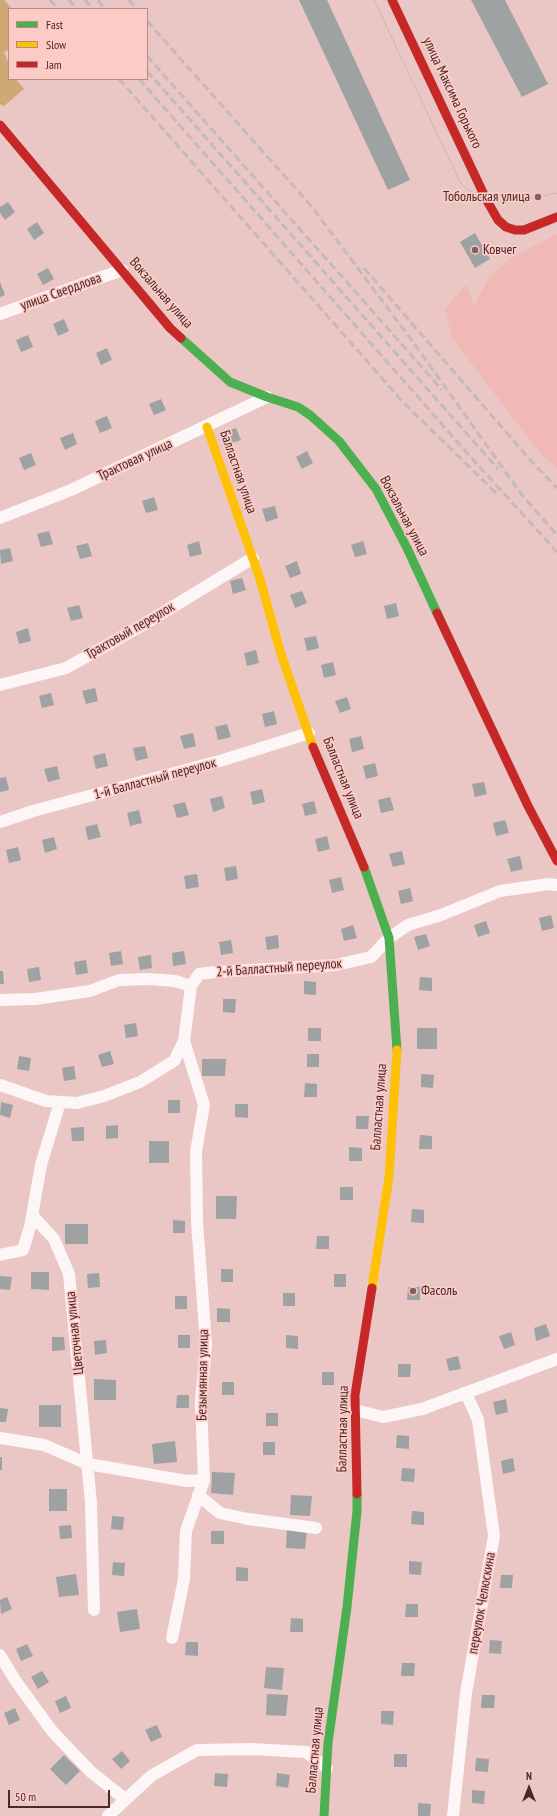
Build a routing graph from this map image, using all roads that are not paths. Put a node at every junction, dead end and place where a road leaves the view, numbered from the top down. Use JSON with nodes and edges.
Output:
{"nodes":[{"id":1,"x":392,"y":0,"type":"edge"},
{"id":2,"x":0,"y":124,"type":"edge"},
{"id":3,"x":557,"y":217,"type":"edge"},
{"id":4,"x":122,"y":270,"type":"junction"},
{"id":5,"x":0,"y":314,"type":"edge"},
{"id":6,"x":267,"y":397,"type":"junction"},
{"id":7,"x":207,"y":427,"type":"junction"},
{"id":8,"x":0,"y":518,"type":"edge"},
{"id":9,"x":253,"y":558,"type":"junction"},
{"id":10,"x":0,"y":685,"type":"edge"},
{"id":11,"x":309,"y":734,"type":"junction"},
{"id":12,"x":0,"y":822,"type":"edge"},
{"id":13,"x":557,"y":861,"type":"edge"},
{"id":14,"x":557,"y":885,"type":"edge"},
{"id":15,"x":388,"y":938,"type":"junction"},
{"id":16,"x":191,"y":986,"type":"junction"},
{"id":17,"x":0,"y":1000,"type":"edge"},
{"id":18,"x":184,"y":1040,"type":"junction"},
{"id":19,"x":0,"y":1085,"type":"edge"},
{"id":20,"x":60,"y":1102,"type":"junction"},
{"id":21,"x":32,"y":1215,"type":"junction"},
{"id":22,"x":0,"y":1255,"type":"edge"},
{"id":23,"x":557,"y":1359,"type":"edge"},
{"id":24,"x":466,"y":1393,"type":"junction"},
{"id":25,"x":356,"y":1410,"type":"junction"},
{"id":26,"x":0,"y":1438,"type":"edge"},
{"id":27,"x":88,"y":1464,"type":"junction"},
{"id":28,"x":204,"y":1480,"type":"junction"},
{"id":29,"x":198,"y":1496,"type":"junction"},
{"id":30,"x":316,"y":1528,"type":"dead end"},
{"id":31,"x":94,"y":1610,"type":"dead end"},
{"id":32,"x":172,"y":1638,"type":"dead end"},
{"id":33,"x":0,"y":1654,"type":"edge"},
{"id":34,"x":327,"y":1768,"type":"junction"},
{"id":35,"x":126,"y":1799,"type":"junction"},
{"id":36,"x":108,"y":1816,"type":"edge"},
{"id":37,"x":324,"y":1816,"type":"edge"},
{"id":38,"x":453,"y":1816,"type":"edge"}],
"edges":[{"from":1,"to":3,"type":"street","name":"улица Максима Горького"},
{"from":2,"to":4,"type":"street","name":"Вокзальная улица"},
{"from":4,"to":5,"type":"street","name":"улица Свердлова"},
{"from":4,"to":6,"type":"street","name":"Вокзальная улица"},
{"from":6,"to":7,"type":"street","name":"Трактовая улица"},
{"from":6,"to":13,"type":"street","name":"Вокзальная улица"},
{"from":7,"to":8,"type":"street","name":"Трактовая улица"},
{"from":7,"to":9,"type":"street","name":"Балластная улица"},
{"from":9,"to":10,"type":"street","name":"Трактовый переулок"},
{"from":9,"to":11,"type":"street","name":"Балластная улица"},
{"from":11,"to":12,"type":"street","name":"1-й Балластный переулок"},
{"from":11,"to":15,"type":"street","name":"Балластная улица"},
{"from":14,"to":15,"type":"street"},
{"from":15,"to":16,"type":"street","name":"2-й Балластный переулок"},
{"from":15,"to":25,"type":"street","name":"Балластная улица"},
{"from":16,"to":17,"type":"street"},
{"from":16,"to":18,"type":"street"},
{"from":18,"to":20,"type":"street"},
{"from":18,"to":28,"type":"street","name":"Безымянная улица"},
{"from":19,"to":20,"type":"street"},
{"from":20,"to":21,"type":"street"},
{"from":21,"to":22,"type":"street"},
{"from":21,"to":27,"type":"street","name":"Цветочная улица"},
{"from":23,"to":24,"type":"street"},
{"from":24,"to":25,"type":"street"},
{"from":24,"to":38,"type":"street","name":"переулок Челюскина"},
{"from":25,"to":34,"type":"street","name":"Балластная улица"},
{"from":26,"to":27,"type":"street"},
{"from":27,"to":28,"type":"street"},
{"from":27,"to":31,"type":"street","name":"Цветочная улица"},
{"from":28,"to":29,"type":"street","name":"Безымянная улица"},
{"from":29,"to":30,"type":"street"},
{"from":29,"to":32,"type":"street","name":"Безымянная улица"},
{"from":33,"to":35,"type":"street"},
{"from":34,"to":35,"type":"street"},
{"from":34,"to":37,"type":"street","name":"Балластная улица"},
{"from":35,"to":36,"type":"street"}]}
